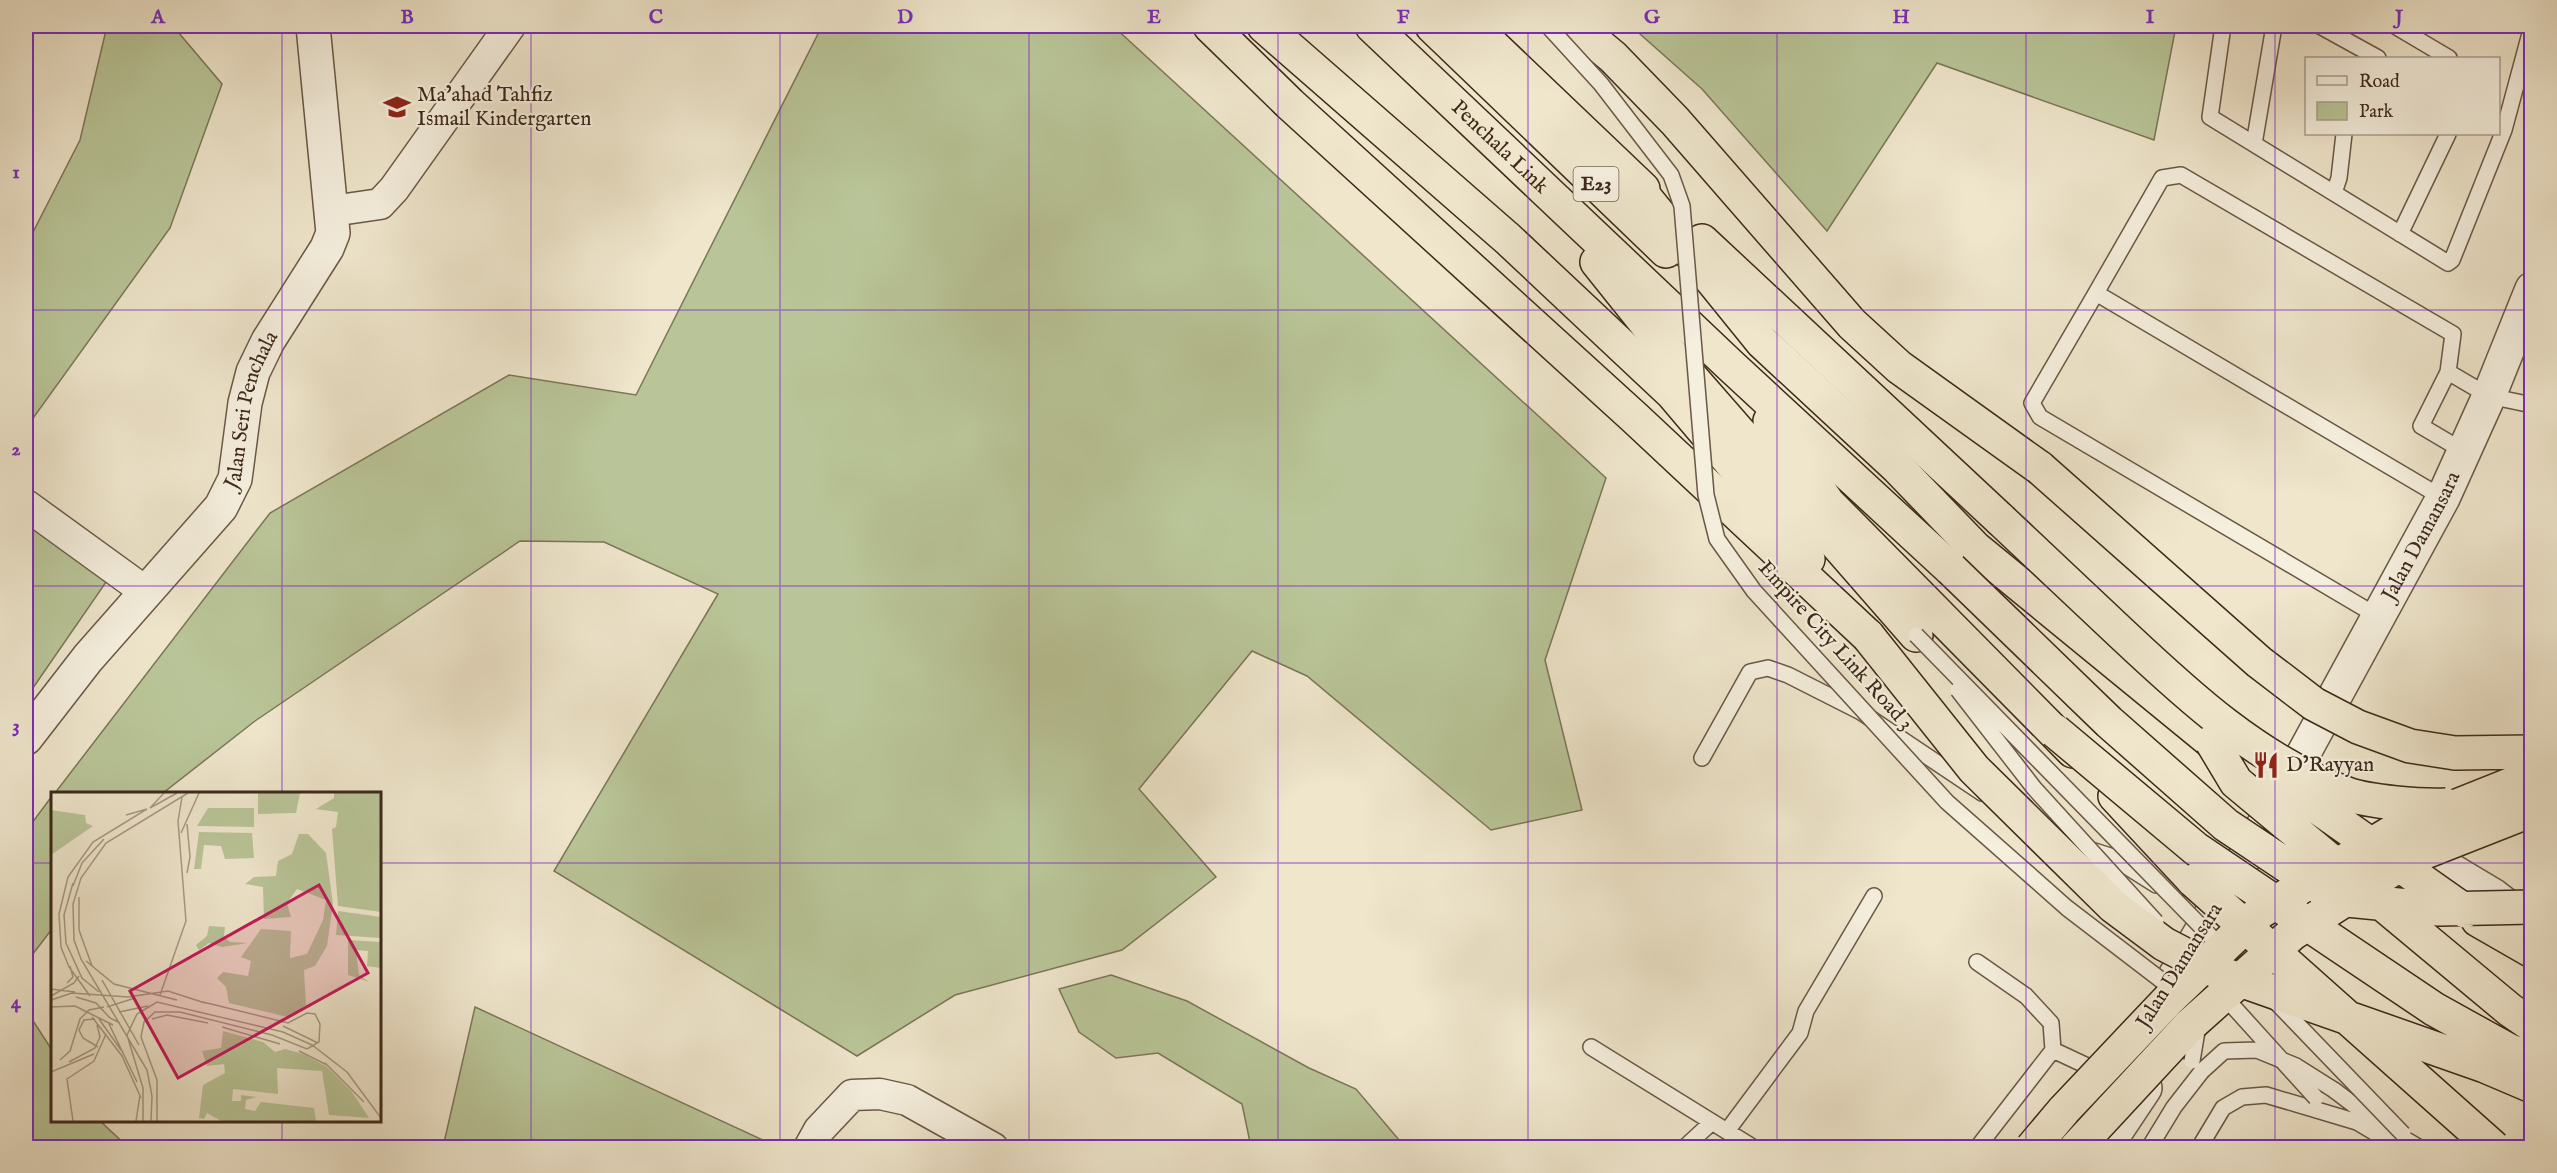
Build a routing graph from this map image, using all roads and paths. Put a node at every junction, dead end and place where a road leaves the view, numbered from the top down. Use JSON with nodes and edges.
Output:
{"nodes":[{"id":1,"x":313,"y":26,"type":"edge"},
{"id":2,"x":510,"y":26,"type":"edge"},
{"id":3,"x":1210,"y":26,"type":"edge"},
{"id":4,"x":1264,"y":26,"type":"edge"},
{"id":5,"x":1372,"y":26,"type":"edge"},
{"id":6,"x":1432,"y":26,"type":"edge"},
{"id":7,"x":1472,"y":26,"type":"edge"},
{"id":8,"x":1548,"y":26,"type":"edge"},
{"id":9,"x":1576,"y":26,"type":"edge"},
{"id":10,"x":2223,"y":26,"type":"edge"},
{"id":11,"x":2274,"y":26,"type":"edge"},
{"id":12,"x":2320,"y":26,"type":"edge"},
{"id":13,"x":2396,"y":26,"type":"edge"},
{"id":14,"x":2532,"y":26,"type":"edge"},
{"id":15,"x":2351,"y":51,"type":"edge"},
{"id":16,"x":2374,"y":57,"type":"edge"},
{"id":17,"x":2447,"y":57,"type":"edge"},
{"id":18,"x":2500,"y":87,"type":"edge"},
{"id":19,"x":2513,"y":94,"type":"junction"},
{"id":20,"x":2501,"y":129,"type":"edge"},
{"id":21,"x":2344,"y":135,"type":"edge"},
{"id":22,"x":2448,"y":135,"type":"edge"},
{"id":23,"x":2499,"y":135,"type":"edge"},
{"id":24,"x":2254,"y":144,"type":"junction"},
{"id":25,"x":1511,"y":155,"type":"junction"},
{"id":26,"x":1628,"y":175,"type":"junction"},
{"id":27,"x":2334,"y":194,"type":"junction"},
{"id":28,"x":332,"y":211,"type":"junction"},
{"id":29,"x":2400,"y":234,"type":"junction"},
{"id":30,"x":2532,"y":289,"type":"edge"},
{"id":31,"x":2096,"y":293,"type":"junction"},
{"id":32,"x":1762,"y":342,"type":"junction"},
{"id":33,"x":1731,"y":366,"type":"junction"},
{"id":34,"x":2448,"y":372,"type":"junction"},
{"id":35,"x":2489,"y":396,"type":"junction"},
{"id":36,"x":2532,"y":405,"type":"edge"},
{"id":37,"x":2465,"y":452,"type":"junction"},
{"id":38,"x":2443,"y":498,"type":"junction"},
{"id":39,"x":26,"y":505,"type":"edge"},
{"id":40,"x":1963,"y":558,"type":"junction"},
{"id":41,"x":146,"y":592,"type":"junction"},
{"id":42,"x":2379,"y":617,"type":"junction"},
{"id":43,"x":1916,"y":635,"type":"junction"},
{"id":44,"x":1868,"y":636,"type":"junction"},
{"id":45,"x":2055,"y":731,"type":"junction"},
{"id":46,"x":26,"y":738,"type":"edge"},
{"id":47,"x":2212,"y":742,"type":"junction"},
{"id":48,"x":2532,"y":752,"type":"edge"},
{"id":49,"x":1702,"y":758,"type":"dead end"},
{"id":50,"x":2292,"y":776,"type":"junction"},
{"id":51,"x":2532,"y":776,"type":"edge"},
{"id":52,"x":2532,"y":787,"type":"edge"},
{"id":53,"x":2532,"y":810,"type":"edge"},
{"id":54,"x":2373,"y":824,"type":"junction"},
{"id":55,"x":2271,"y":882,"type":"junction"},
{"id":56,"x":1874,"y":896,"type":"dead end"},
{"id":57,"x":2209,"y":921,"type":"junction"},
{"id":58,"x":2531,"y":927,"type":"edge"},
{"id":59,"x":1977,"y":962,"type":"dead end"},
{"id":60,"x":2532,"y":1025,"type":"edge"},
{"id":61,"x":1591,"y":1047,"type":"dead end"},
{"id":62,"x":2053,"y":1050,"type":"junction"},
{"id":63,"x":2532,"y":1060,"type":"edge"},
{"id":64,"x":2111,"y":1077,"type":"junction"},
{"id":65,"x":2532,"y":1086,"type":"edge"},
{"id":66,"x":2316,"y":1098,"type":"dead end"},
{"id":67,"x":2174,"y":1107,"type":"junction"},
{"id":68,"x":1712,"y":1122,"type":"junction"},
{"id":69,"x":1726,"y":1131,"type":"junction"},
{"id":70,"x":2399,"y":1141,"type":"edge"},
{"id":71,"x":809,"y":1148,"type":"edge"},
{"id":72,"x":993,"y":1148,"type":"edge"},
{"id":73,"x":1684,"y":1148,"type":"edge"},
{"id":74,"x":1754,"y":1148,"type":"edge"},
{"id":75,"x":1977,"y":1148,"type":"edge"},
{"id":76,"x":2032,"y":1148,"type":"edge"},
{"id":77,"x":2057,"y":1148,"type":"edge"},
{"id":78,"x":2076,"y":1148,"type":"edge"},
{"id":79,"x":2105,"y":1148,"type":"edge"},
{"id":80,"x":2150,"y":1148,"type":"edge"},
{"id":81,"x":2199,"y":1148,"type":"edge"},
{"id":82,"x":2494,"y":1148,"type":"edge"}],
"edges":[{"from":1,"to":28,"type":"street","name":"Jalan Seri Penchala"},
{"from":2,"to":28,"type":"street"},
{"from":3,"to":44,"type":"highway","bridge":true},
{"from":4,"to":44,"type":"highway","bridge":true},
{"from":5,"to":25,"type":"highway","name":"Penchala Link","number":"E23"},
{"from":6,"to":32,"type":"highway","name":"Penchala Link","number":"E23"},
{"from":7,"to":26,"type":"highway"},
{"from":8,"to":67,"type":"lane","name":"Empire City Link Road 3","bridge":true},
{"from":9,"to":48,"type":"highway","bridge":true},
{"from":10,"to":24,"type":"lane"},
{"from":11,"to":24,"type":"lane"},
{"from":12,"to":15,"type":"lane"},
{"from":13,"to":17,"type":"lane"},
{"from":14,"to":19,"type":"lane"},
{"from":15,"to":16,"type":"lane"},
{"from":18,"to":19,"type":"lane"},
{"from":19,"to":20,"type":"lane"},
{"from":21,"to":27,"type":"lane"},
{"from":22,"to":29,"type":"lane"},
{"from":23,"to":29,"type":"lane"},
{"from":24,"to":27,"type":"lane"},
{"from":25,"to":33,"type":"highway","name":"Penchala Link","number":"E23"},
{"from":25,"to":43,"type":"highway"},
{"from":26,"to":32,"type":"highway","bridge":true},
{"from":26,"to":52,"type":"highway","bridge":true},
{"from":27,"to":29,"type":"lane"},
{"from":28,"to":41,"type":"street","name":"Jalan Seri Penchala"},
{"from":30,"to":35,"type":"street","name":"Jalan Damansara"},
{"from":31,"to":34,"type":"lane"},
{"from":31,"to":38,"type":"lane"},
{"from":31,"to":42,"type":"lane"},
{"from":32,"to":40,"type":"highway"},
{"from":33,"to":40,"type":"highway"},
{"from":33,"to":45,"type":"highway"},
{"from":34,"to":35,"type":"lane"},
{"from":34,"to":37,"type":"lane"},
{"from":35,"to":36,"type":"lane"},
{"from":35,"to":37,"type":"street","name":"Jalan Damansara"},
{"from":37,"to":38,"type":"street","name":"Jalan Damansara"},
{"from":38,"to":42,"type":"street","name":"Jalan Damansara"},
{"from":39,"to":41,"type":"street"},
{"from":40,"to":47,"type":"highway"},
{"from":40,"to":58,"type":"highway","bridge":true},
{"from":41,"to":46,"type":"street","name":"Jalan Seri Penchala"},
{"from":42,"to":50,"type":"street","name":"Jalan Damansara"},
{"from":43,"to":66,"type":"lane","bridge":true},
{"from":43,"to":70,"type":"lane","bridge":true},
{"from":44,"to":65,"type":"highway","bridge":true},
{"from":45,"to":63,"type":"highway","bridge":true},
{"from":45,"to":82,"type":"highway","bridge":true},
{"from":47,"to":58,"type":"highway","bridge":true},
{"from":47,"to":60,"type":"highway","bridge":true},
{"from":49,"to":57,"type":"lane"},
{"from":50,"to":54,"type":"street"},
{"from":50,"to":55,"type":"street","name":"Jalan Damansara"},
{"from":50,"to":57,"type":"street","name":"Jalan Damansara"},
{"from":51,"to":76,"type":"highway","bridge":true},
{"from":53,"to":78,"type":"highway","bridge":true},
{"from":54,"to":55,"type":"street"},
{"from":54,"to":58,"type":"street"},
{"from":55,"to":79,"type":"street","name":"Jalan Damansara"},
{"from":56,"to":69,"type":"lane"},
{"from":57,"to":64,"type":"street","name":"Jalan Damansara"},
{"from":59,"to":62,"type":"lane"},
{"from":61,"to":68,"type":"lane"},
{"from":62,"to":64,"type":"lane"},
{"from":62,"to":75,"type":"lane"},
{"from":64,"to":77,"type":"street","name":"Jalan Damansara"},
{"from":67,"to":70,"type":"lane","bridge":true},
{"from":67,"to":80,"type":"lane"},
{"from":68,"to":69,"type":"lane"},
{"from":68,"to":73,"type":"lane"},
{"from":69,"to":74,"type":"lane"},
{"from":70,"to":81,"type":"lane"},
{"from":71,"to":72,"type":"street"}]}
